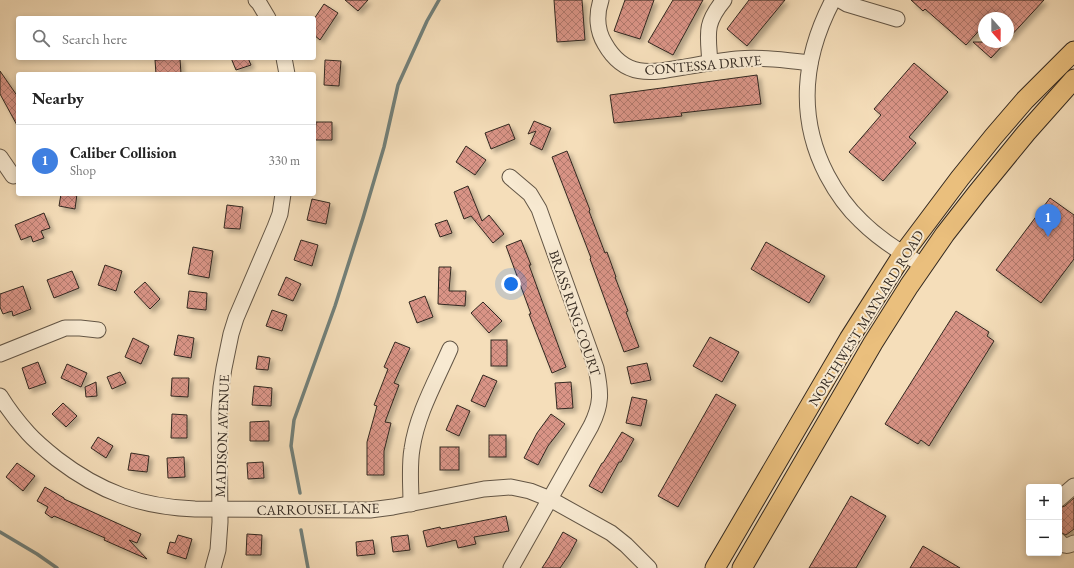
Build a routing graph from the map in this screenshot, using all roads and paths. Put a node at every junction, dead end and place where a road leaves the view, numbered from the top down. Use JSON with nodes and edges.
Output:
{"nodes":[{"id":1,"x":601,"y":0,"type":"edge"},
{"id":2,"x":724,"y":0,"type":"edge"},
{"id":3,"x":833,"y":0,"type":"edge"},
{"id":4,"x":840,"y":0,"type":"edge"},
{"id":5,"x":260,"y":1,"type":"edge"},
{"id":6,"x":267,"y":16,"type":"edge"},
{"id":7,"x":897,"y":19,"type":"dead end"},
{"id":8,"x":1074,"y":51,"type":"edge"},
{"id":9,"x":284,"y":60,"type":"edge"},
{"id":10,"x":710,"y":63,"type":"junction"},
{"id":11,"x":810,"y":63,"type":"junction"},
{"id":12,"x":287,"y":72,"type":"edge"},
{"id":13,"x":1074,"y":79,"type":"edge"},
{"id":14,"x":0,"y":157,"type":"edge"},
{"id":15,"x":13,"y":176,"type":"dead end"},
{"id":16,"x":510,"y":177,"type":"dead end"},
{"id":17,"x":283,"y":196,"type":"edge"},
{"id":18,"x":903,"y":254,"type":"junction"},
{"id":19,"x":923,"y":265,"type":"junction"},
{"id":20,"x":98,"y":330,"type":"dead end"},
{"id":21,"x":450,"y":349,"type":"dead end"},
{"id":22,"x":0,"y":354,"type":"edge"},
{"id":23,"x":0,"y":396,"type":"edge"},
{"id":24,"x":1074,"y":486,"type":"edge"},
{"id":25,"x":1062,"y":496,"type":"edge"},
{"id":26,"x":550,"y":499,"type":"junction"},
{"id":27,"x":412,"y":504,"type":"junction"},
{"id":28,"x":220,"y":509,"type":"junction"},
{"id":29,"x":1074,"y":543,"type":"edge"},
{"id":30,"x":1062,"y":544,"type":"edge"},
{"id":31,"x":213,"y":568,"type":"edge"},
{"id":32,"x":511,"y":568,"type":"edge"},
{"id":33,"x":649,"y":568,"type":"edge"},
{"id":34,"x":715,"y":568,"type":"edge"},
{"id":35,"x":742,"y":568,"type":"edge"}],
"edges":[{"from":1,"to":10,"type":"street","name":"CONTESSA DRIVE"},
{"from":2,"to":10,"type":"street"},
{"from":3,"to":11,"type":"street"},
{"from":4,"to":7,"type":"street"},
{"from":5,"to":6,"type":"street"},
{"from":8,"to":18,"type":"main road","name":"NORTHWEST MAYNARD ROAD"},
{"from":9,"to":12,"type":"street"},
{"from":10,"to":11,"type":"street","name":"CONTESSA DRIVE"},
{"from":11,"to":18,"type":"street"},
{"from":13,"to":19,"type":"main road","name":"NORTHWEST MAYNARD ROAD"},
{"from":14,"to":15,"type":"street"},
{"from":16,"to":26,"type":"street","name":"BRASS RING COURT"},
{"from":17,"to":28,"type":"street","name":"MADISON AVENUE"},
{"from":18,"to":19,"type":"street"},
{"from":18,"to":34,"type":"main road","name":"NORTHWEST MAYNARD ROAD"},
{"from":19,"to":35,"type":"main road","name":"NORTHWEST MAYNARD ROAD"},
{"from":20,"to":22,"type":"street"},
{"from":21,"to":27,"type":"street"},
{"from":23,"to":28,"type":"street","name":"CARROUSEL LANE"},
{"from":24,"to":25,"type":"street"},
{"from":26,"to":27,"type":"street","name":"CARROUSEL LANE"},
{"from":26,"to":32,"type":"street","name":"BRASS RING COURT"},
{"from":26,"to":33,"type":"street","name":"CARROUSEL LANE"},
{"from":27,"to":28,"type":"street","name":"CARROUSEL LANE"},
{"from":28,"to":31,"type":"street","name":"MADISON AVENUE"},
{"from":29,"to":30,"type":"street"}]}
